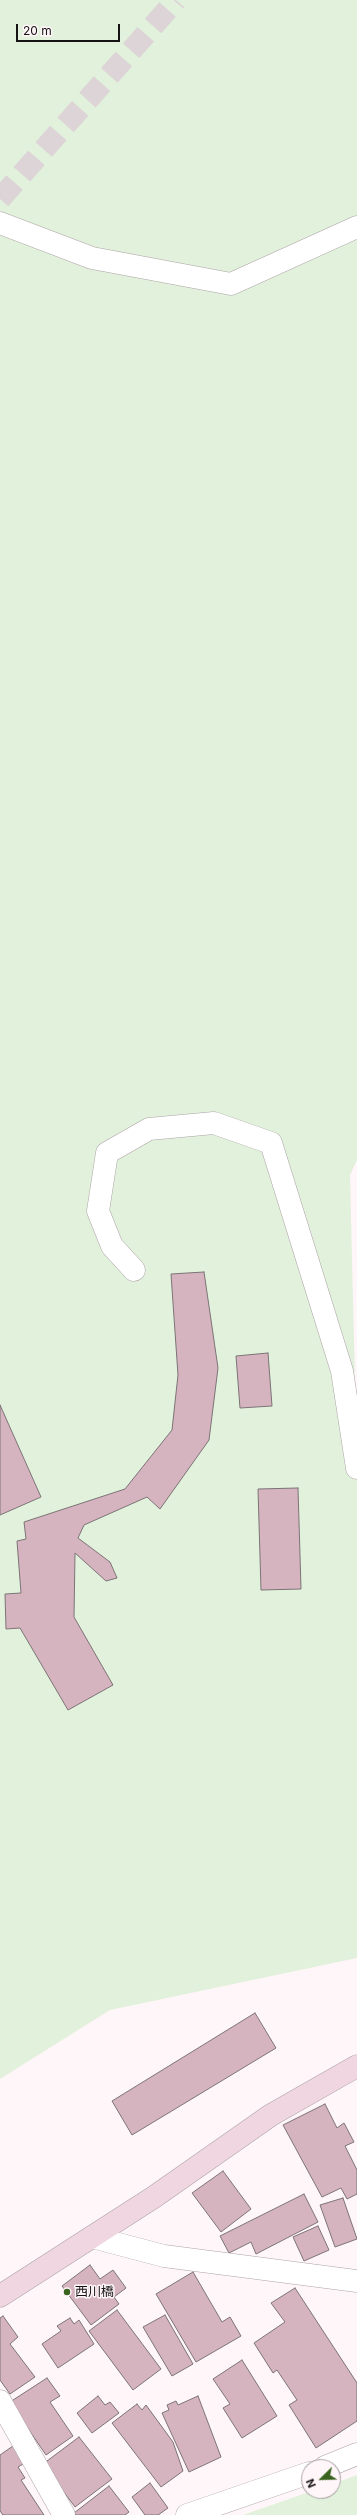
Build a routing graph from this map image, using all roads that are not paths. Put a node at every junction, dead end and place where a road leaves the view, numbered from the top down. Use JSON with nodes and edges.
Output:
{"nodes":[{"id":1,"x":0,"y":223,"type":"edge"},
{"id":2,"x":357,"y":228,"type":"edge"},
{"id":3,"x":134,"y":1270,"type":"dead end"},
{"id":4,"x":357,"y":1468,"type":"edge"},
{"id":5,"x":357,"y":2066,"type":"edge"},
{"id":6,"x":92,"y":2237,"type":"junction"},
{"id":7,"x":357,"y":2282,"type":"edge"},
{"id":8,"x":0,"y":2296,"type":"edge"},
{"id":9,"x":0,"y":2401,"type":"edge"},
{"id":10,"x":357,"y":2454,"type":"edge"},
{"id":11,"x":341,"y":2460,"type":"edge"},
{"id":12,"x":301,"y":2476,"type":"edge"},
{"id":13,"x":64,"y":2515,"type":"edge"},
{"id":14,"x":187,"y":2515,"type":"edge"}],
"edges":[{"from":1,"to":2,"type":"street"},
{"from":3,"to":4,"type":"street"},
{"from":5,"to":6,"type":"street"},
{"from":6,"to":7,"type":"street"},
{"from":6,"to":8,"type":"street"},
{"from":9,"to":13,"type":"street"},
{"from":10,"to":11,"type":"street"},
{"from":12,"to":14,"type":"street"}]}
